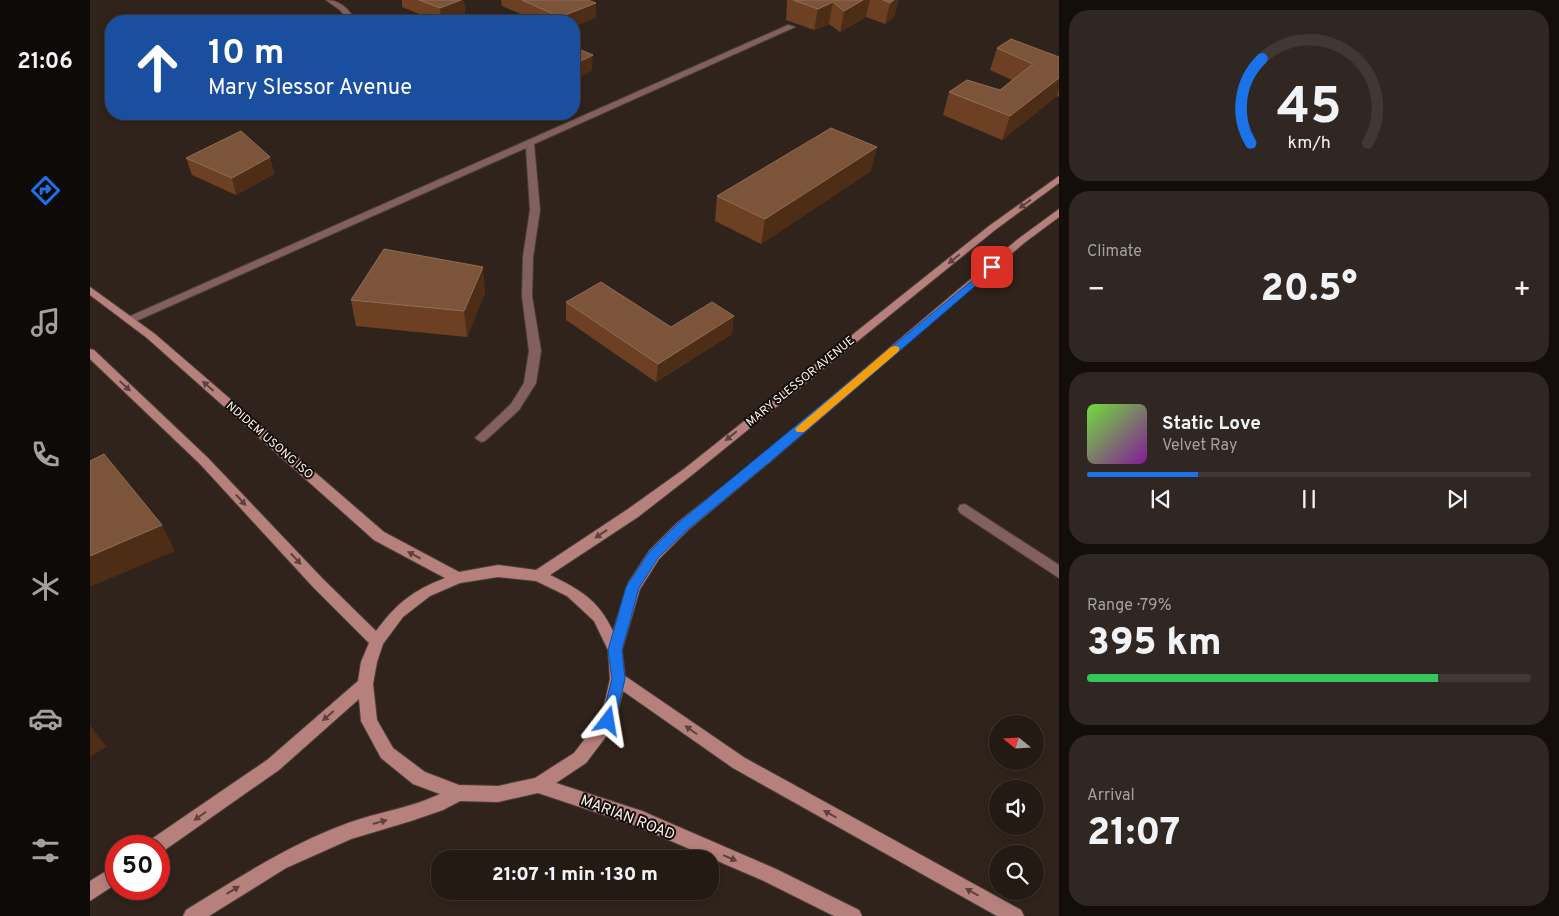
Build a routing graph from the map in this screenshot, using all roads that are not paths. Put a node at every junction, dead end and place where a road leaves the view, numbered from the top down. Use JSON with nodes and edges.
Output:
{"nodes":[{"id":1,"x":329,"y":0,"type":"edge"},
{"id":2,"x":349,"y":15,"type":"edge"},
{"id":3,"x":791,"y":27,"type":"dead end"},
{"id":4,"x":530,"y":143,"type":"junction"},
{"id":5,"x":1059,"y":179,"type":"edge"},
{"id":6,"x":1059,"y":212,"type":"edge"},
{"id":7,"x":90,"y":290,"type":"edge"},
{"id":8,"x":130,"y":320,"type":"junction"},
{"id":9,"x":90,"y":352,"type":"edge"},
{"id":10,"x":481,"y":438,"type":"dead end"},
{"id":11,"x":965,"y":509,"type":"dead end"},
{"id":12,"x":1059,"y":572,"type":"edge"},
{"id":13,"x":538,"y":576,"type":"junction"},
{"id":14,"x":458,"y":578,"type":"junction"},
{"id":15,"x":377,"y":640,"type":"junction"},
{"id":16,"x":615,"y":650,"type":"junction"},
{"id":17,"x":618,"y":679,"type":"junction"},
{"id":18,"x":365,"y":684,"type":"junction"},
{"id":19,"x":538,"y":784,"type":"junction"},
{"id":20,"x":459,"y":793,"type":"junction"},
{"id":21,"x":170,"y":836,"type":"edge"},
{"id":22,"x":105,"y":882,"type":"edge"},
{"id":23,"x":90,"y":892,"type":"edge"},
{"id":24,"x":192,"y":916,"type":"edge"},
{"id":25,"x":853,"y":916,"type":"edge"},
{"id":26,"x":1015,"y":916,"type":"edge"}],
"edges":[{"from":1,"to":2,"type":"street"},
{"from":3,"to":4,"type":"street"},
{"from":4,"to":8,"type":"street"},
{"from":4,"to":10,"type":"street"},
{"from":5,"to":13,"type":"main road","name":"MARY SLESSOR AVENUE","one_way":true},
{"from":6,"to":16,"type":"main road"},
{"from":7,"to":8,"type":"main road","name":"NDIDEM USONG ISO"},
{"from":14,"to":8,"type":"main road","name":"NDIDEM USONG ISO","one_way":true},
{"from":9,"to":15,"type":"main road","one_way":true},
{"from":11,"to":12,"type":"street"},
{"from":13,"to":14,"type":"main road"},
{"from":13,"to":16,"type":"main road"},
{"from":14,"to":15,"type":"main road"},
{"from":15,"to":18,"type":"main road"},
{"from":16,"to":17,"type":"main road"},
{"from":17,"to":19,"type":"main road"},
{"from":26,"to":17,"type":"main road","one_way":true},
{"from":18,"to":20,"type":"main road"},
{"from":18,"to":21,"type":"main road","one_way":true},
{"from":19,"to":20,"type":"main road"},
{"from":19,"to":25,"type":"main road","name":"MARIAN ROAD","one_way":true},
{"from":24,"to":20,"type":"main road","one_way":true},
{"from":22,"to":23,"type":"main road"}]}
